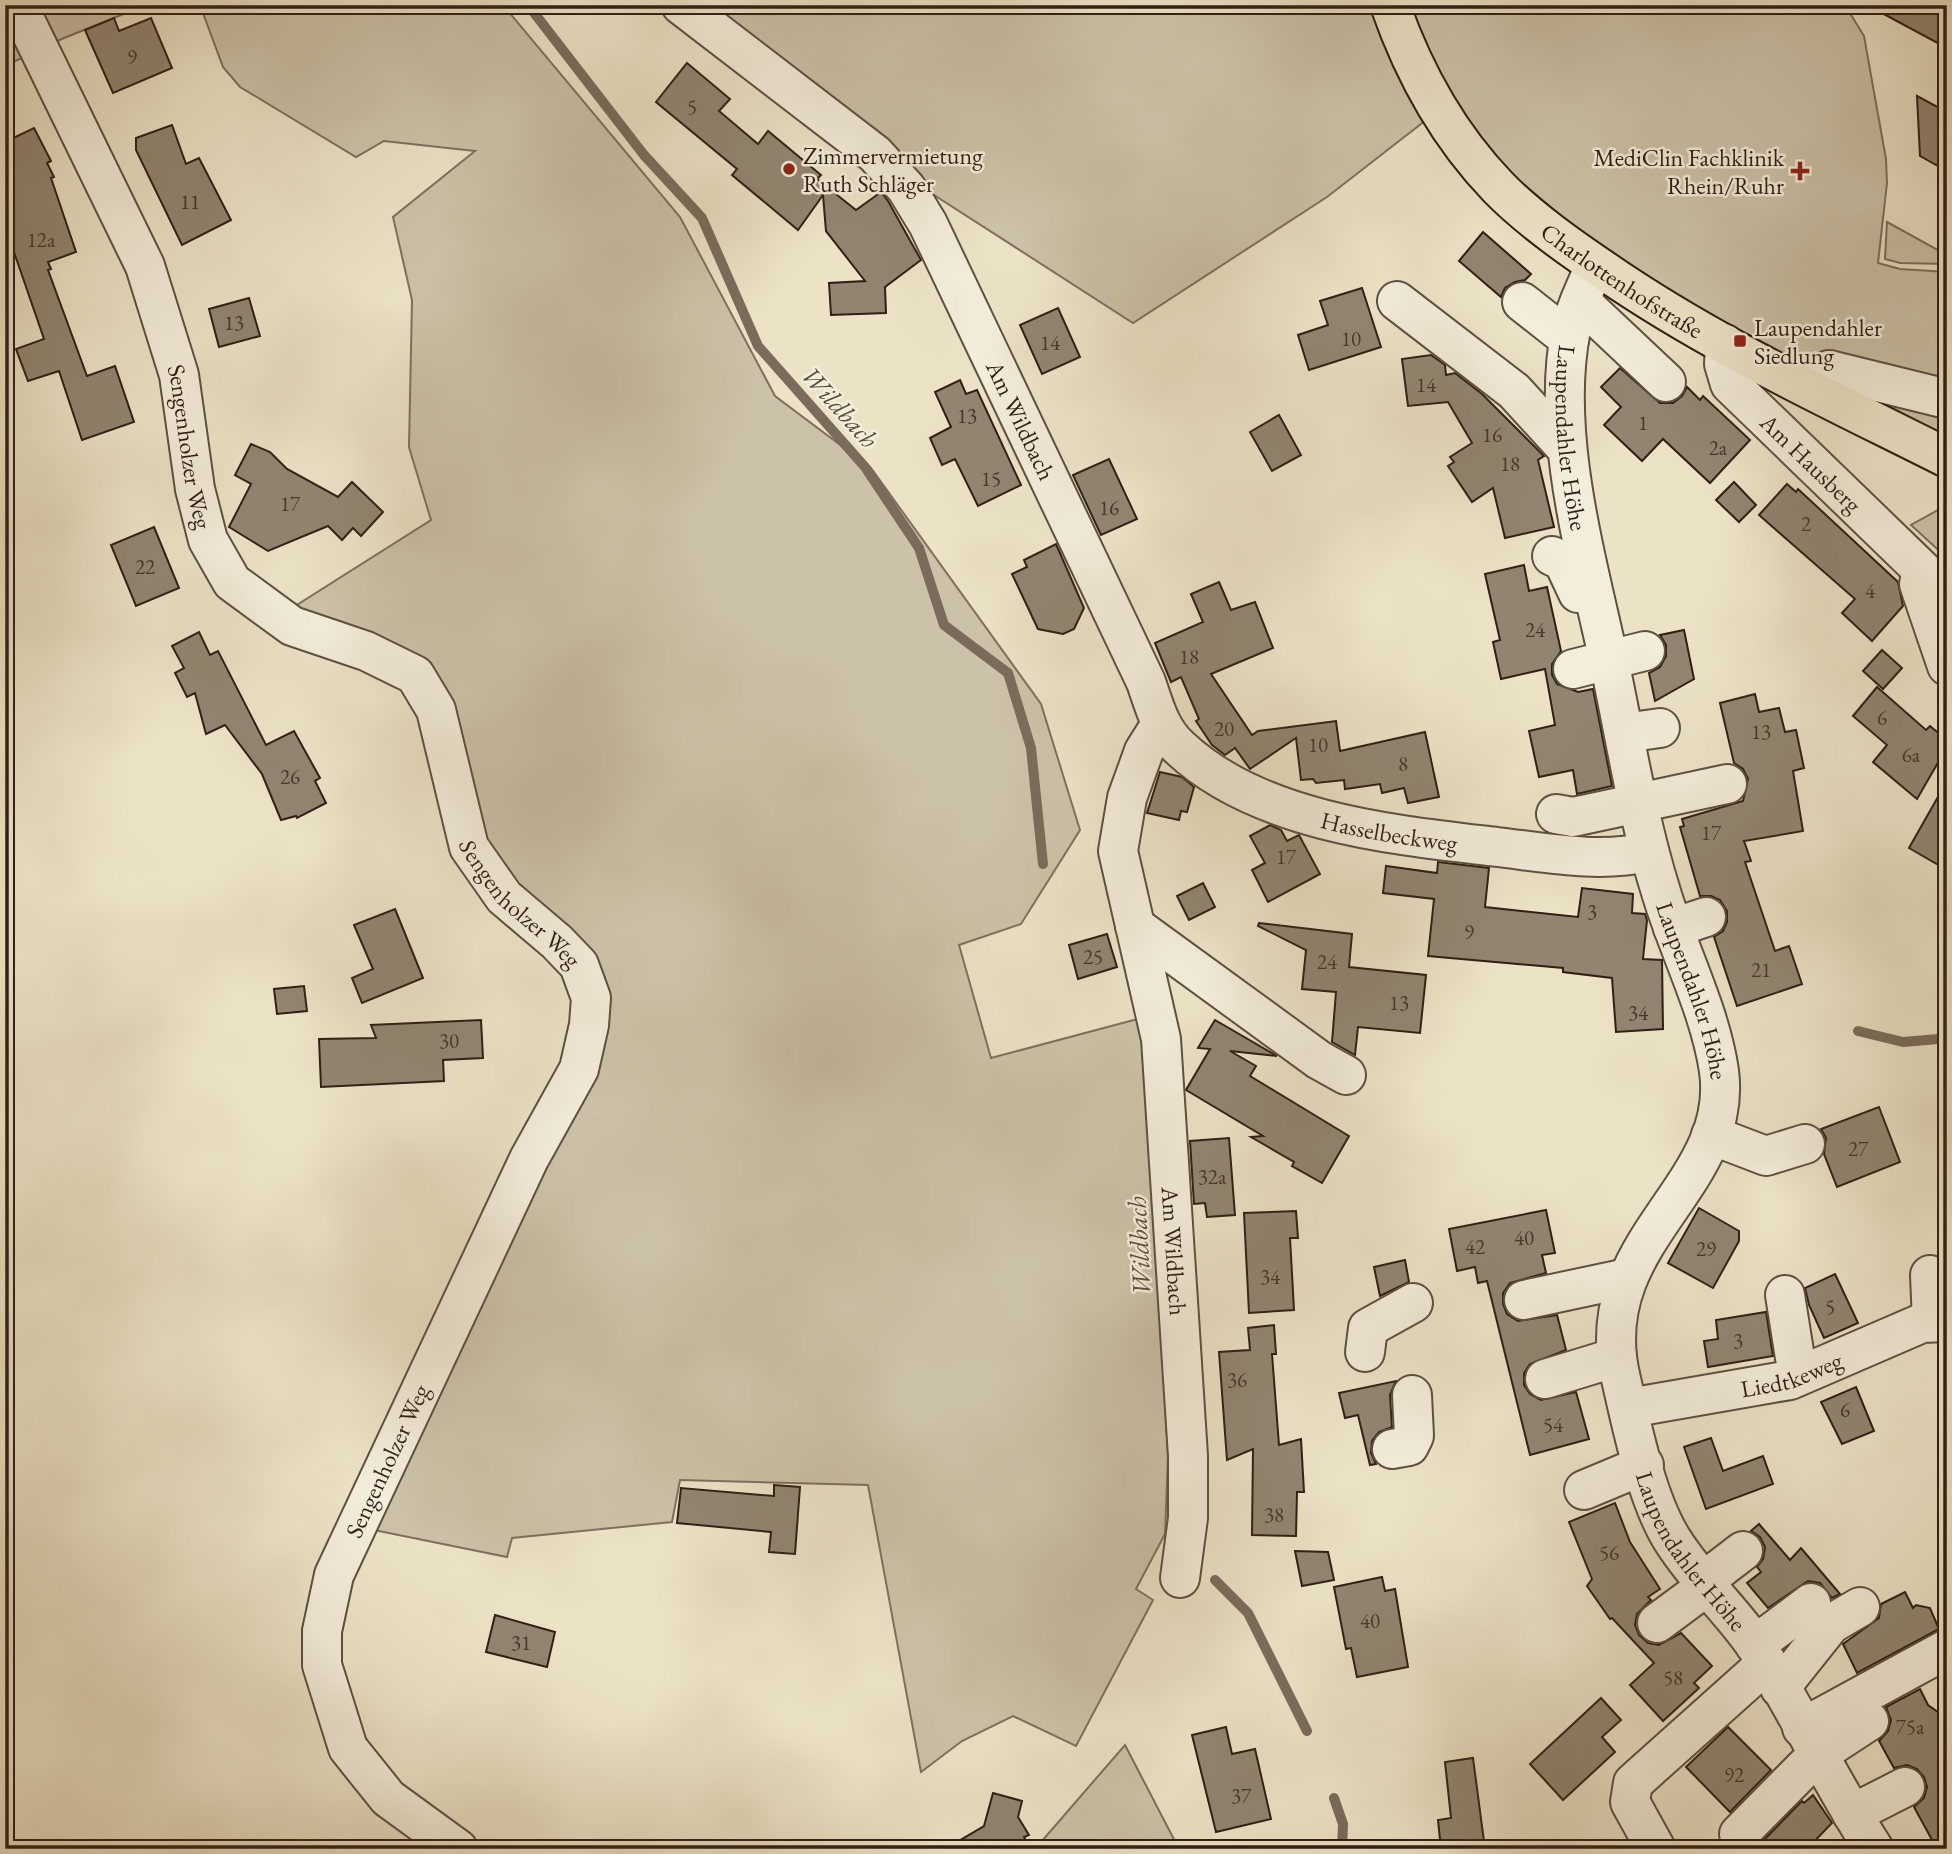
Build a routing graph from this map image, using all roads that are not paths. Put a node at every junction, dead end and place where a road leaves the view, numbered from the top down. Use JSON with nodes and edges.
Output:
{"nodes":[{"id":1,"x":21,"y":5,"type":"edge"},
{"id":2,"x":681,"y":5,"type":"edge"},
{"id":3,"x":1390,"y":5,"type":"edge"},
{"id":4,"x":1595,"y":265,"type":"junction"},
{"id":5,"x":1397,"y":301,"type":"dead end"},
{"id":6,"x":1580,"y":301,"type":"junction"},
{"id":7,"x":1522,"y":302,"type":"dead end"},
{"id":8,"x":1569,"y":340,"type":"junction"},
{"id":9,"x":1725,"y":344,"type":"junction"},
{"id":10,"x":1666,"y":382,"type":"dead end"},
{"id":11,"x":1797,"y":382,"type":"junction"},
{"id":12,"x":1947,"y":399,"type":"edge"},
{"id":13,"x":1567,"y":449,"type":"junction"},
{"id":14,"x":1947,"y":458,"type":"edge"},
{"id":15,"x":1582,"y":528,"type":"junction"},
{"id":16,"x":1935,"y":583,"type":"edge"},
{"id":17,"x":1595,"y":588,"type":"junction"},
{"id":18,"x":1947,"y":666,"type":"edge"},
{"id":19,"x":1161,"y":724,"type":"junction"},
{"id":20,"x":1727,"y":783,"type":"dead end"},
{"id":21,"x":1639,"y":804,"type":"junction"},
{"id":22,"x":1556,"y":814,"type":"dead end"},
{"id":23,"x":1663,"y":865,"type":"junction"},
{"id":24,"x":1135,"y":926,"type":"junction"},
{"id":25,"x":1346,"y":1075,"type":"dead end"},
{"id":26,"x":1805,"y":1144,"type":"dead end"},
{"id":27,"x":1711,"y":1160,"type":"junction"},
{"id":28,"x":1627,"y":1278,"type":"junction"},
{"id":29,"x":1918,"y":1282,"type":"dead end"},
{"id":30,"x":1785,"y":1295,"type":"dead end"},
{"id":31,"x":1524,"y":1300,"type":"dead end"},
{"id":32,"x":1413,"y":1303,"type":"dead end"},
{"id":33,"x":1929,"y":1324,"type":"edge"},
{"id":34,"x":1365,"y":1352,"type":"dead end"},
{"id":35,"x":1803,"y":1374,"type":"junction"},
{"id":36,"x":1622,"y":1381,"type":"junction"},
{"id":37,"x":1560,"y":1383,"type":"dead end"},
{"id":38,"x":1412,"y":1395,"type":"dead end"},
{"id":39,"x":1392,"y":1449,"type":"dead end"},
{"id":40,"x":1644,"y":1465,"type":"junction"},
{"id":41,"x":1584,"y":1490,"type":"dead end"},
{"id":42,"x":1743,"y":1550,"type":"dead end"},
{"id":43,"x":1180,"y":1578,"type":"dead end"},
{"id":44,"x":1702,"y":1579,"type":"junction"},
{"id":45,"x":1811,"y":1603,"type":"dead end"},
{"id":46,"x":1860,"y":1607,"type":"dead end"},
{"id":47,"x":1652,"y":1614,"type":"dead end"},
{"id":48,"x":1947,"y":1650,"type":"edge"},
{"id":49,"x":1768,"y":1665,"type":"junction"},
{"id":50,"x":1869,"y":1721,"type":"dead end"},
{"id":51,"x":1814,"y":1750,"type":"junction"},
{"id":52,"x":1908,"y":1794,"type":"dead end"},
{"id":53,"x":1862,"y":1830,"type":"edge"},
{"id":54,"x":1744,"y":1839,"type":"dead end"},
{"id":55,"x":458,"y":1849,"type":"edge"},
{"id":56,"x":1656,"y":1849,"type":"edge"}],
"edges":[{"from":1,"to":55,"type":"street","name":"Sengenholzer Weg"},
{"from":2,"to":19,"type":"street","name":"Am Wildbach"},
{"from":3,"to":4,"type":"main road","name":"Charlottenhofstraße"},
{"from":4,"to":6,"type":"street","name":"Laupendahler Höhe"},
{"from":4,"to":9,"type":"main road","name":"Charlottenhofstraße"},
{"from":5,"to":13,"type":"street"},
{"from":6,"to":8,"type":"street","name":"Laupendahler Höhe"},
{"from":6,"to":10,"type":"street"},
{"from":7,"to":8,"type":"street"},
{"from":8,"to":13,"type":"street","name":"Laupendahler Höhe"},
{"from":9,"to":11,"type":"main road","name":"Charlottenhofstraße"},
{"from":9,"to":16,"type":"street","name":"Am Hausberg"},
{"from":11,"to":12,"type":"street"},
{"from":11,"to":14,"type":"main road","name":"Charlottenhofstraße"},
{"from":13,"to":15,"type":"street","name":"Laupendahler Höhe"},
{"from":15,"to":17,"type":"street","name":"Laupendahler Höhe"},
{"from":15,"to":17,"type":"street"},
{"from":16,"to":18,"type":"street","name":"Am Hausberg"},
{"from":17,"to":21,"type":"street","name":"Laupendahler Höhe"},
{"from":19,"to":23,"type":"street","name":"Hasselbeckweg"},
{"from":19,"to":24,"type":"street","name":"Am Wildbach"},
{"from":20,"to":21,"type":"street"},
{"from":21,"to":22,"type":"street"},
{"from":21,"to":23,"type":"street","name":"Laupendahler Höhe"},
{"from":23,"to":27,"type":"street","name":"Laupendahler Höhe"},
{"from":24,"to":25,"type":"street"},
{"from":24,"to":43,"type":"street","name":"Am Wildbach"},
{"from":26,"to":27,"type":"street"},
{"from":27,"to":28,"type":"street","name":"Laupendahler Höhe"},
{"from":28,"to":31,"type":"street"},
{"from":28,"to":36,"type":"street","name":"Laupendahler Höhe"},
{"from":29,"to":33,"type":"street"},
{"from":30,"to":35,"type":"street"},
{"from":32,"to":34,"type":"street"},
{"from":33,"to":35,"type":"street","name":"Liedtkeweg"},
{"from":35,"to":36,"type":"street","name":"Liedtkeweg"},
{"from":36,"to":37,"type":"street","name":"Liedtkeweg"},
{"from":36,"to":40,"type":"street","name":"Laupendahler Höhe"},
{"from":38,"to":39,"type":"street"},
{"from":40,"to":41,"type":"street"},
{"from":40,"to":44,"type":"street","name":"Laupendahler Höhe"},
{"from":42,"to":44,"type":"street"},
{"from":44,"to":47,"type":"street"},
{"from":44,"to":49,"type":"street","name":"Laupendahler Höhe"},
{"from":45,"to":49,"type":"street"},
{"from":46,"to":49,"type":"street"},
{"from":48,"to":51,"type":"street"},
{"from":49,"to":51,"type":"street","name":"Laupendahler Höhe"},
{"from":49,"to":56,"type":"street"},
{"from":50,"to":51,"type":"street"},
{"from":51,"to":53,"type":"street","name":"Laupendahler Höhe"},
{"from":51,"to":54,"type":"street"},
{"from":52,"to":53,"type":"street"}]}
